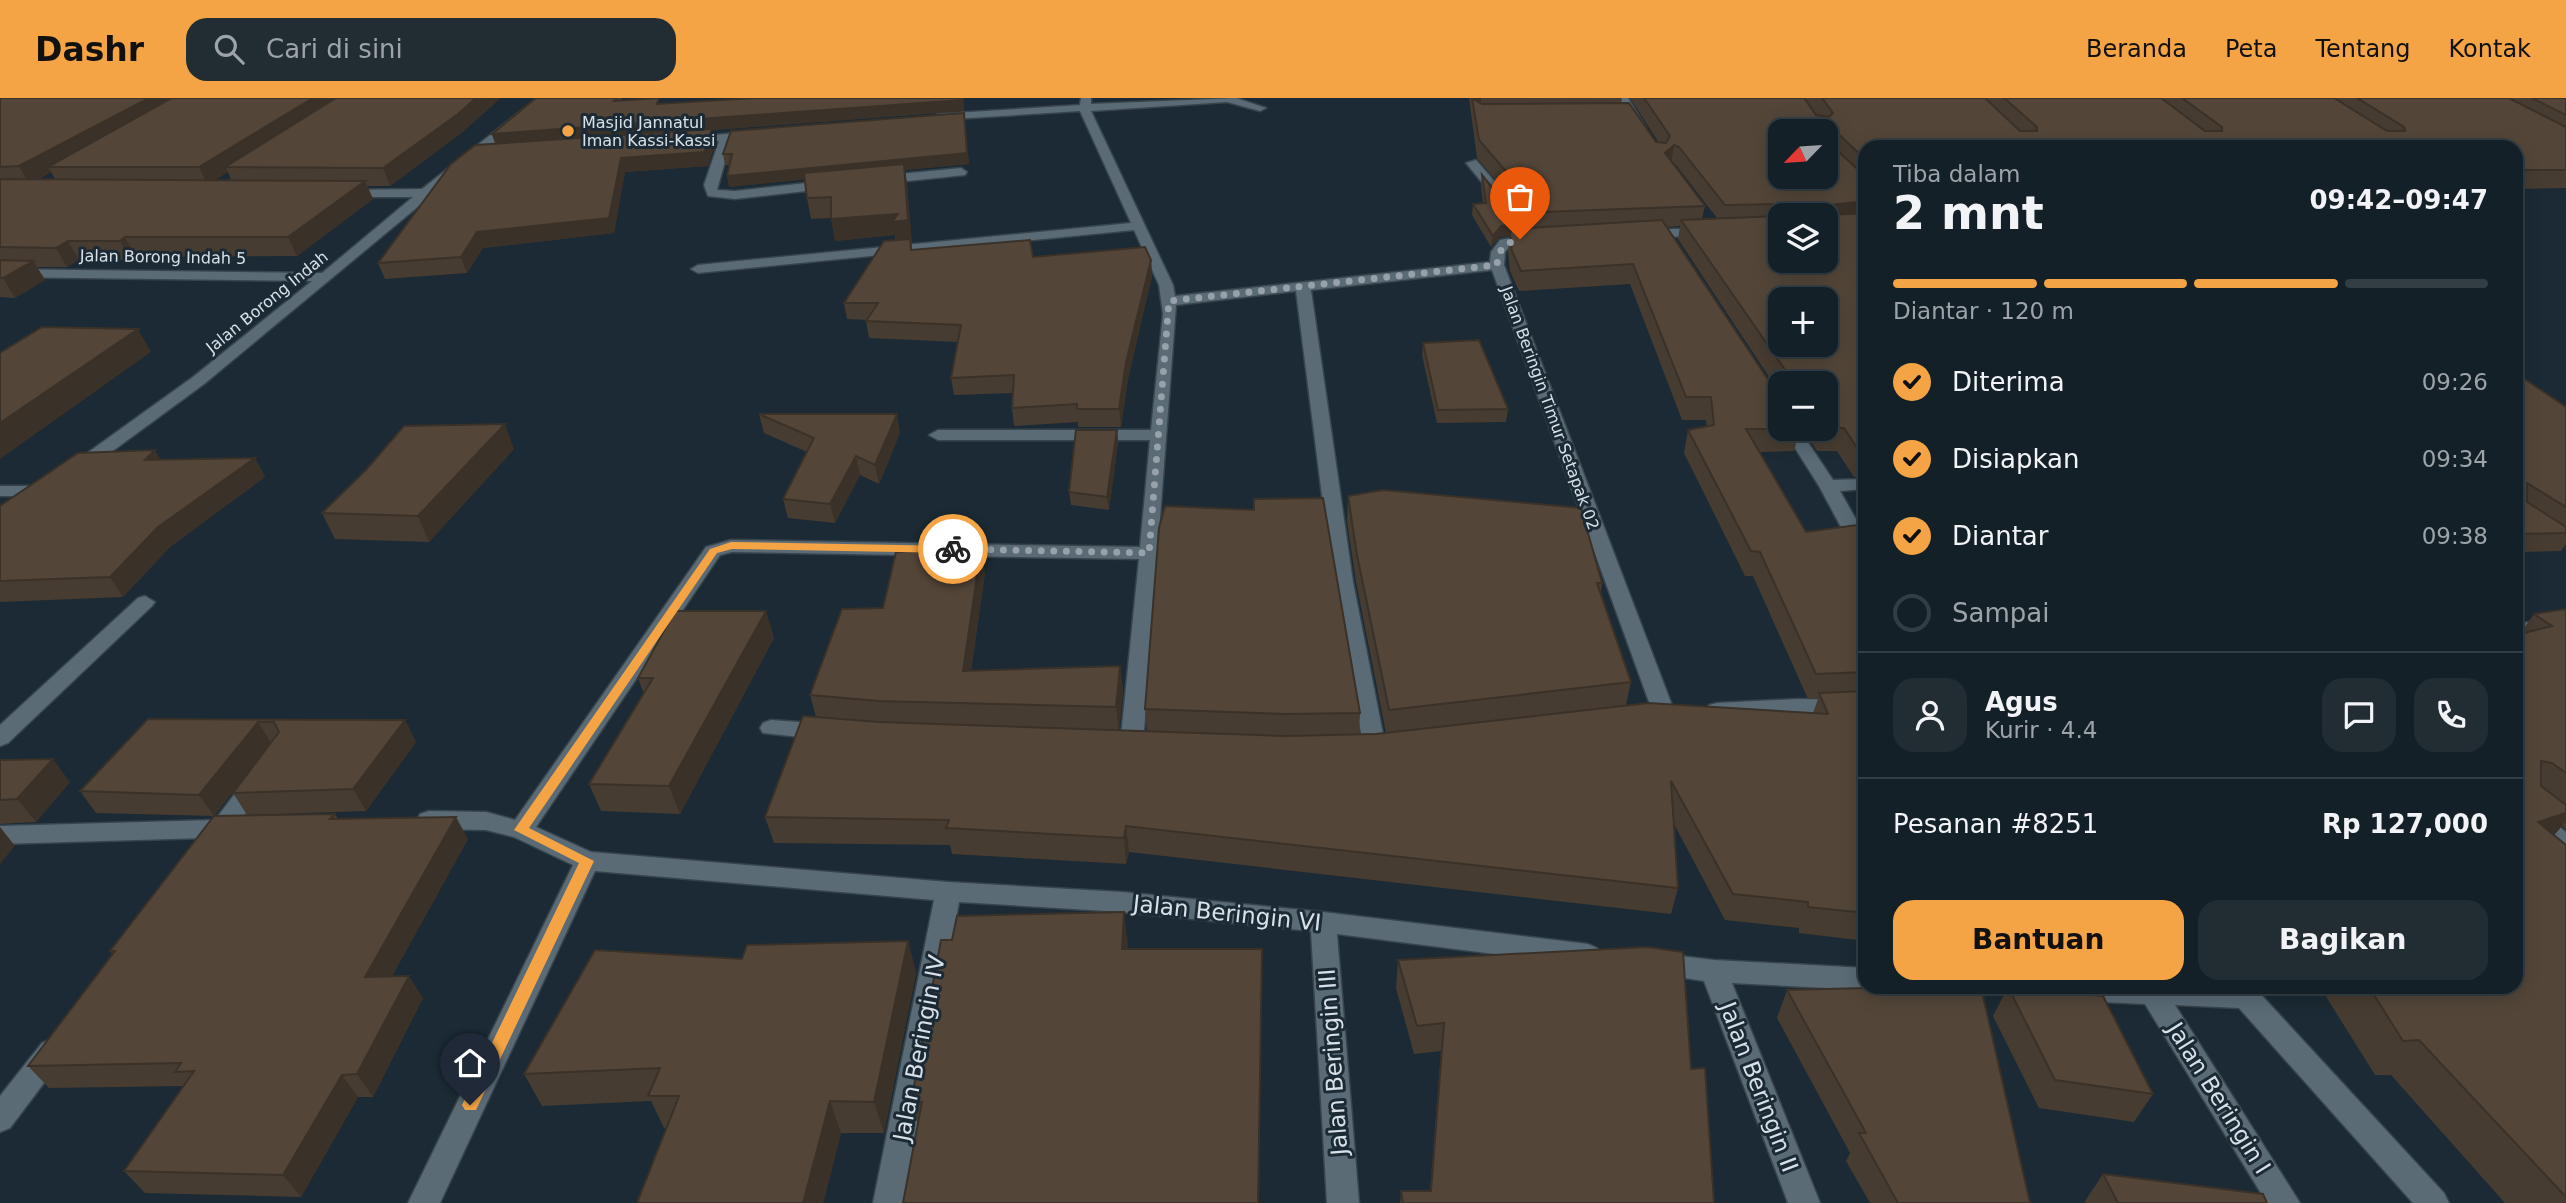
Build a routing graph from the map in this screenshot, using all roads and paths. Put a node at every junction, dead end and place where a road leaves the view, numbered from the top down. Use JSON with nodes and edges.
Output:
{"nodes":[{"id":1,"x":544,"y":98,"type":"edge"},
{"id":2,"x":973,"y":98,"type":"edge"},
{"id":3,"x":1623,"y":98,"type":"edge"},
{"id":4,"x":1085,"y":104,"type":"edge"},
{"id":5,"x":1260,"y":108,"type":"dead end"},
{"id":6,"x":965,"y":115,"type":"junction"},
{"id":7,"x":1617,"y":115,"type":"edge"},
{"id":8,"x":1631,"y":115,"type":"junction"},
{"id":9,"x":926,"y":118,"type":"edge"},
{"id":10,"x":763,"y":133,"type":"edge"},
{"id":11,"x":1645,"y":135,"type":"edge"},
{"id":12,"x":726,"y":137,"type":"junction"},
{"id":13,"x":675,"y":141,"type":"edge"},
{"id":14,"x":472,"y":153,"type":"junction"},
{"id":15,"x":500,"y":153,"type":"edge"},
{"id":16,"x":1472,"y":163,"type":"dead end"},
{"id":17,"x":961,"y":172,"type":"dead end"},
{"id":18,"x":867,"y":181,"type":"edge"},
{"id":19,"x":841,"y":184,"type":"edge"},
{"id":20,"x":326,"y":193,"type":"edge"},
{"id":21,"x":425,"y":193,"type":"junction"},
{"id":22,"x":1139,"y":226,"type":"junction"},
{"id":23,"x":1717,"y":228,"type":"edge"},
{"id":24,"x":1625,"y":234,"type":"edge"},
{"id":25,"x":1497,"y":265,"type":"junction"},
{"id":26,"x":698,"y":269,"type":"dead end"},
{"id":27,"x":0,"y":273,"type":"edge"},
{"id":28,"x":326,"y":277,"type":"junction"},
{"id":29,"x":1303,"y":286,"type":"junction"},
{"id":30,"x":1169,"y":301,"type":"junction"},
{"id":31,"x":938,"y":435,"type":"dead end"},
{"id":32,"x":1159,"y":435,"type":"junction"},
{"id":33,"x":1799,"y":441,"type":"edge"},
{"id":34,"x":1858,"y":484,"type":"edge"},
{"id":35,"x":52,"y":485,"type":"junction"},
{"id":36,"x":1828,"y":486,"type":"junction"},
{"id":37,"x":0,"y":491,"type":"edge"},
{"id":38,"x":21,"y":505,"type":"edge"},
{"id":39,"x":1858,"y":540,"type":"edge"},
{"id":40,"x":1149,"y":553,"type":"junction"},
{"id":41,"x":145,"y":602,"type":"dead end"},
{"id":42,"x":2566,"y":622,"type":"edge"},
{"id":43,"x":2523,"y":629,"type":"edge"},
{"id":44,"x":1858,"y":707,"type":"edge"},
{"id":45,"x":1664,"y":713,"type":"junction"},
{"id":46,"x":1638,"y":716,"type":"edge"},
{"id":47,"x":771,"y":728,"type":"dead end"},
{"id":48,"x":850,"y":734,"type":"edge"},
{"id":49,"x":0,"y":738,"type":"edge"},
{"id":50,"x":1095,"y":743,"type":"edge"},
{"id":51,"x":1132,"y":744,"type":"junction"},
{"id":52,"x":1156,"y":745,"type":"edge"},
{"id":53,"x":1401,"y":746,"type":"edge"},
{"id":54,"x":271,"y":763,"type":"edge"},
{"id":55,"x":2523,"y":811,"type":"edge"},
{"id":56,"x":401,"y":821,"type":"edge"},
{"id":57,"x":263,"y":826,"type":"edge"},
{"id":58,"x":222,"y":828,"type":"junction"},
{"id":59,"x":521,"y":830,"type":"junction"},
{"id":60,"x":0,"y":835,"type":"edge"},
{"id":61,"x":2566,"y":845,"type":"edge"},
{"id":62,"x":197,"y":860,"type":"edge"},
{"id":63,"x":587,"y":861,"type":"junction"},
{"id":64,"x":948,"y":892,"type":"junction"},
{"id":65,"x":1322,"y":922,"type":"junction"},
{"id":66,"x":1606,"y":957,"type":"edge"},
{"id":67,"x":1633,"y":961,"type":"edge"},
{"id":68,"x":1714,"y":971,"type":"junction"},
{"id":69,"x":1858,"y":979,"type":"edge"},
{"id":70,"x":2154,"y":994,"type":"edge"},
{"id":71,"x":2244,"y":994,"type":"edge"},
{"id":72,"x":66,"y":1032,"type":"edge"},
{"id":73,"x":0,"y":1119,"type":"edge"},
{"id":74,"x":424,"y":1203,"type":"edge"},
{"id":75,"x":889,"y":1203,"type":"edge"},
{"id":76,"x":1343,"y":1203,"type":"edge"},
{"id":77,"x":1804,"y":1203,"type":"edge"},
{"id":78,"x":2284,"y":1203,"type":"edge"},
{"id":79,"x":2433,"y":1203,"type":"edge"}],
"edges":[{"from":1,"to":14,"type":"street","name":"Jalan Borong Indah"},
{"from":2,"to":6,"type":"street"},
{"from":3,"to":8,"type":"street"},
{"from":4,"to":5,"type":"street"},
{"from":4,"to":6,"type":"street"},
{"from":4,"to":22,"type":"street"},
{"from":6,"to":9,"type":"street"},
{"from":7,"to":8,"type":"street"},
{"from":8,"to":11,"type":"street"},
{"from":10,"to":12,"type":"street"},
{"from":12,"to":13,"type":"street"},
{"from":12,"to":19,"type":"street"},
{"from":14,"to":15,"type":"street"},
{"from":14,"to":21,"type":"street","name":"Jalan Borong Indah"},
{"from":16,"to":25,"type":"street","name":"Jalan Beringin Timur Setapak 02"},
{"from":17,"to":18,"type":"street"},
{"from":20,"to":21,"type":"street"},
{"from":21,"to":28,"type":"street","name":"Jalan Borong Indah"},
{"from":22,"to":26,"type":"street"},
{"from":22,"to":30,"type":"street"},
{"from":23,"to":24,"type":"street"},
{"from":25,"to":29,"type":"street"},
{"from":25,"to":45,"type":"street","name":"Jalan Beringin Timur Setapak 02"},
{"from":27,"to":28,"type":"street","name":"Jalan Borong Indah 5"},
{"from":28,"to":35,"type":"street","name":"Jalan Borong Indah"},
{"from":29,"to":30,"type":"street"},
{"from":29,"to":53,"type":"street"},
{"from":30,"to":32,"type":"street"},
{"from":31,"to":32,"type":"street"},
{"from":32,"to":40,"type":"street"},
{"from":33,"to":36,"type":"street"},
{"from":34,"to":36,"type":"street"},
{"from":35,"to":37,"type":"street"},
{"from":35,"to":38,"type":"street","name":"Jalan Borong Indah"},
{"from":36,"to":39,"type":"street"},
{"from":40,"to":51,"type":"street"},
{"from":40,"to":59,"type":"street"},
{"from":41,"to":49,"type":"street"},
{"from":42,"to":43,"type":"street"},
{"from":44,"to":45,"type":"street"},
{"from":45,"to":46,"type":"street"},
{"from":47,"to":48,"type":"street"},
{"from":50,"to":51,"type":"street"},
{"from":51,"to":52,"type":"street"},
{"from":54,"to":58,"type":"street"},
{"from":55,"to":61,"type":"street"},
{"from":56,"to":59,"type":"street"},
{"from":57,"to":58,"type":"street"},
{"from":58,"to":60,"type":"street"},
{"from":58,"to":62,"type":"street"},
{"from":59,"to":63,"type":"street"},
{"from":63,"to":64,"type":"street","name":"Jalan Beringin VI"},
{"from":63,"to":74,"type":"street"},
{"from":64,"to":65,"type":"street","name":"Jalan Beringin VI"},
{"from":64,"to":75,"type":"street","name":"Jalan Beringin IV"},
{"from":65,"to":66,"type":"street","name":"Jalan Beringin VI"},
{"from":65,"to":76,"type":"street","name":"Jalan Beringin III"},
{"from":67,"to":68,"type":"street"},
{"from":68,"to":69,"type":"street"},
{"from":68,"to":77,"type":"street","name":"Jalan Beringin II"},
{"from":70,"to":78,"type":"street","name":"Jalan Beringin I"},
{"from":71,"to":79,"type":"street"},
{"from":72,"to":73,"type":"street"}]}
